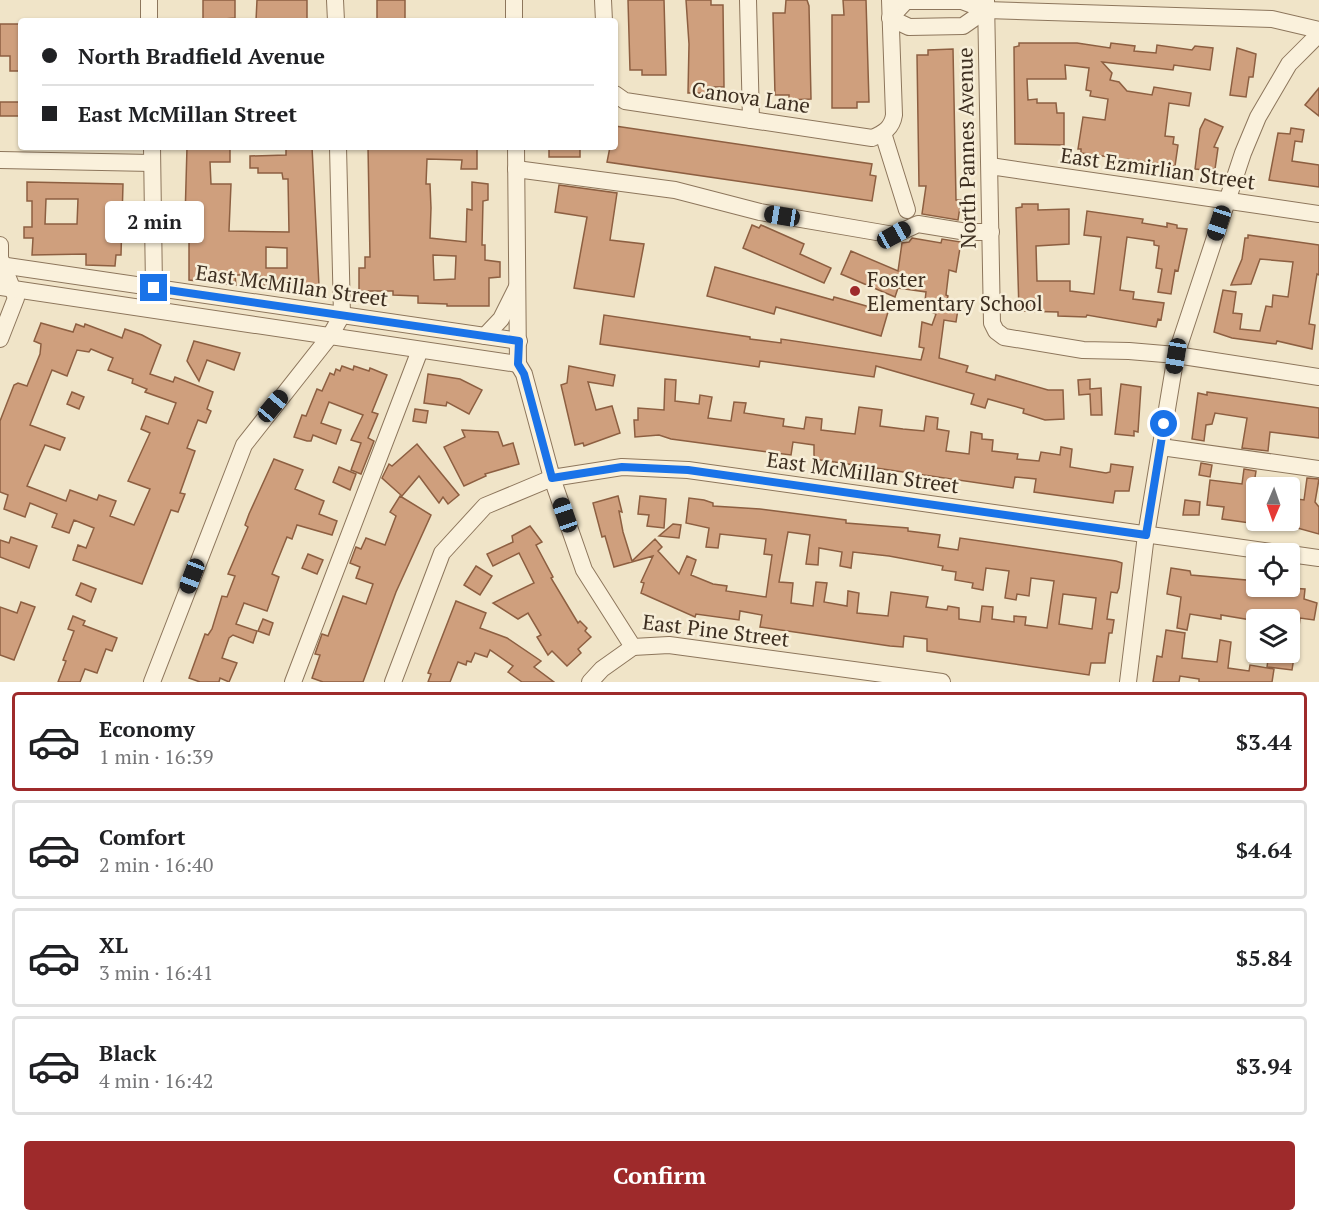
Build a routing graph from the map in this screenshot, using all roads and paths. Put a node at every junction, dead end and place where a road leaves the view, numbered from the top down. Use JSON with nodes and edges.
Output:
{"nodes":[{"id":1,"x":149,"y":0,"type":"edge"},
{"id":2,"x":335,"y":0,"type":"edge"},
{"id":3,"x":514,"y":0,"type":"edge"},
{"id":4,"x":603,"y":0,"type":"edge"},
{"id":5,"x":748,"y":0,"type":"edge"},
{"id":6,"x":890,"y":0,"type":"edge"},
{"id":7,"x":986,"y":5,"type":"edge"},
{"id":8,"x":150,"y":18,"type":"edge"},
{"id":9,"x":336,"y":18,"type":"edge"},
{"id":10,"x":514,"y":18,"type":"edge"},
{"id":11,"x":604,"y":18,"type":"edge"},
{"id":12,"x":890,"y":18,"type":"junction"},
{"id":13,"x":1319,"y":32,"type":"edge"},
{"id":14,"x":618,"y":96,"type":"edge"},
{"id":15,"x":751,"y":120,"type":"junction"},
{"id":16,"x":883,"y":133,"type":"junction"},
{"id":17,"x":338,"y":150,"type":"edge"},
{"id":18,"x":516,"y":150,"type":"edge"},
{"id":19,"x":152,"y":155,"type":"edge"},
{"id":20,"x":0,"y":160,"type":"edge"},
{"id":21,"x":990,"y":166,"type":"junction"},
{"id":22,"x":516,"y":169,"type":"junction"},
{"id":23,"x":1227,"y":200,"type":"junction"},
{"id":24,"x":907,"y":210,"type":"dead end"},
{"id":25,"x":1319,"y":214,"type":"edge"},
{"id":26,"x":991,"y":232,"type":"junction"},
{"id":27,"x":0,"y":245,"type":"edge"},
{"id":28,"x":2,"y":266,"type":"edge"},
{"id":29,"x":519,"y":283,"type":"junction"},
{"id":30,"x":6,"y":288,"type":"edge"},
{"id":31,"x":154,"y":288,"type":"junction"},
{"id":32,"x":342,"y":315,"type":"junction"},
{"id":33,"x":330,"y":336,"type":"junction"},
{"id":34,"x":485,"y":336,"type":"junction"},
{"id":35,"x":0,"y":339,"type":"edge"},
{"id":36,"x":519,"y":341,"type":"junction"},
{"id":37,"x":420,"y":350,"type":"junction"},
{"id":38,"x":1176,"y":356,"type":"junction"},
{"id":39,"x":518,"y":364,"type":"junction"},
{"id":40,"x":1319,"y":377,"type":"edge"},
{"id":41,"x":1161,"y":447,"type":"junction"},
{"id":42,"x":1319,"y":469,"type":"edge"},
{"id":43,"x":552,"y":478,"type":"junction"},
{"id":44,"x":1146,"y":535,"type":"junction"},
{"id":45,"x":1246,"y":549,"type":"edge"},
{"id":46,"x":1300,"y":555,"type":"edge"},
{"id":47,"x":1319,"y":558,"type":"edge"},
{"id":48,"x":633,"y":647,"type":"junction"},
{"id":49,"x":152,"y":682,"type":"edge"},
{"id":50,"x":292,"y":682,"type":"edge"},
{"id":51,"x":393,"y":682,"type":"edge"},
{"id":52,"x":590,"y":682,"type":"edge"},
{"id":53,"x":942,"y":682,"type":"edge"},
{"id":54,"x":1128,"y":682,"type":"edge"}],
"edges":[{"from":1,"to":8,"type":"street"},
{"from":2,"to":9,"type":"street"},
{"from":3,"to":10,"type":"street"},
{"from":4,"to":11,"type":"street"},
{"from":5,"to":15,"type":"street"},
{"from":6,"to":12,"type":"street"},
{"from":7,"to":12,"type":"street"},
{"from":7,"to":12,"type":"street"},
{"from":7,"to":13,"type":"street"},
{"from":7,"to":21,"type":"street","name":"North Pannes Avenue"},
{"from":12,"to":16,"type":"street"},
{"from":13,"to":23,"type":"street"},
{"from":14,"to":15,"type":"street","name":"Canova Lane"},
{"from":15,"to":16,"type":"street","name":"Canova Lane"},
{"from":16,"to":24,"type":"street"},
{"from":17,"to":32,"type":"street"},
{"from":18,"to":22,"type":"street"},
{"from":19,"to":20,"type":"street"},
{"from":19,"to":31,"type":"street"},
{"from":21,"to":23,"type":"street","name":"East Ezmirlian Street"},
{"from":21,"to":26,"type":"street","name":"North Pannes Avenue"},
{"from":22,"to":26,"type":"street"},
{"from":22,"to":29,"type":"street"},
{"from":23,"to":25,"type":"street","name":"East Ezmirlian Street"},
{"from":23,"to":38,"type":"street"},
{"from":26,"to":38,"type":"street","name":"North Pannes Avenue"},
{"from":27,"to":28,"type":"street"},
{"from":28,"to":30,"type":"street"},
{"from":28,"to":31,"type":"street","name":"East McMillan Street"},
{"from":29,"to":34,"type":"street"},
{"from":29,"to":36,"type":"street"},
{"from":30,"to":33,"type":"street"},
{"from":30,"to":35,"type":"street"},
{"from":31,"to":32,"type":"street","name":"East McMillan Street"},
{"from":32,"to":33,"type":"street"},
{"from":32,"to":34,"type":"street","name":"East McMillan Street"},
{"from":33,"to":37,"type":"street"},
{"from":33,"to":49,"type":"street"},
{"from":34,"to":36,"type":"street","name":"East McMillan Street"},
{"from":36,"to":39,"type":"street"},
{"from":37,"to":39,"type":"street"},
{"from":37,"to":50,"type":"street"},
{"from":38,"to":40,"type":"street"},
{"from":38,"to":41,"type":"street"},
{"from":39,"to":43,"type":"street"},
{"from":41,"to":42,"type":"street"},
{"from":41,"to":44,"type":"street"},
{"from":43,"to":44,"type":"street","name":"East McMillan Street"},
{"from":43,"to":48,"type":"street","name":"East Pine Street"},
{"from":43,"to":51,"type":"street","name":"East McMillan Street"},
{"from":44,"to":45,"type":"street","name":"East McMillan Street"},
{"from":44,"to":54,"type":"street"},
{"from":46,"to":47,"type":"street"},
{"from":48,"to":52,"type":"street"},
{"from":48,"to":53,"type":"street","name":"East Pine Street"}]}
